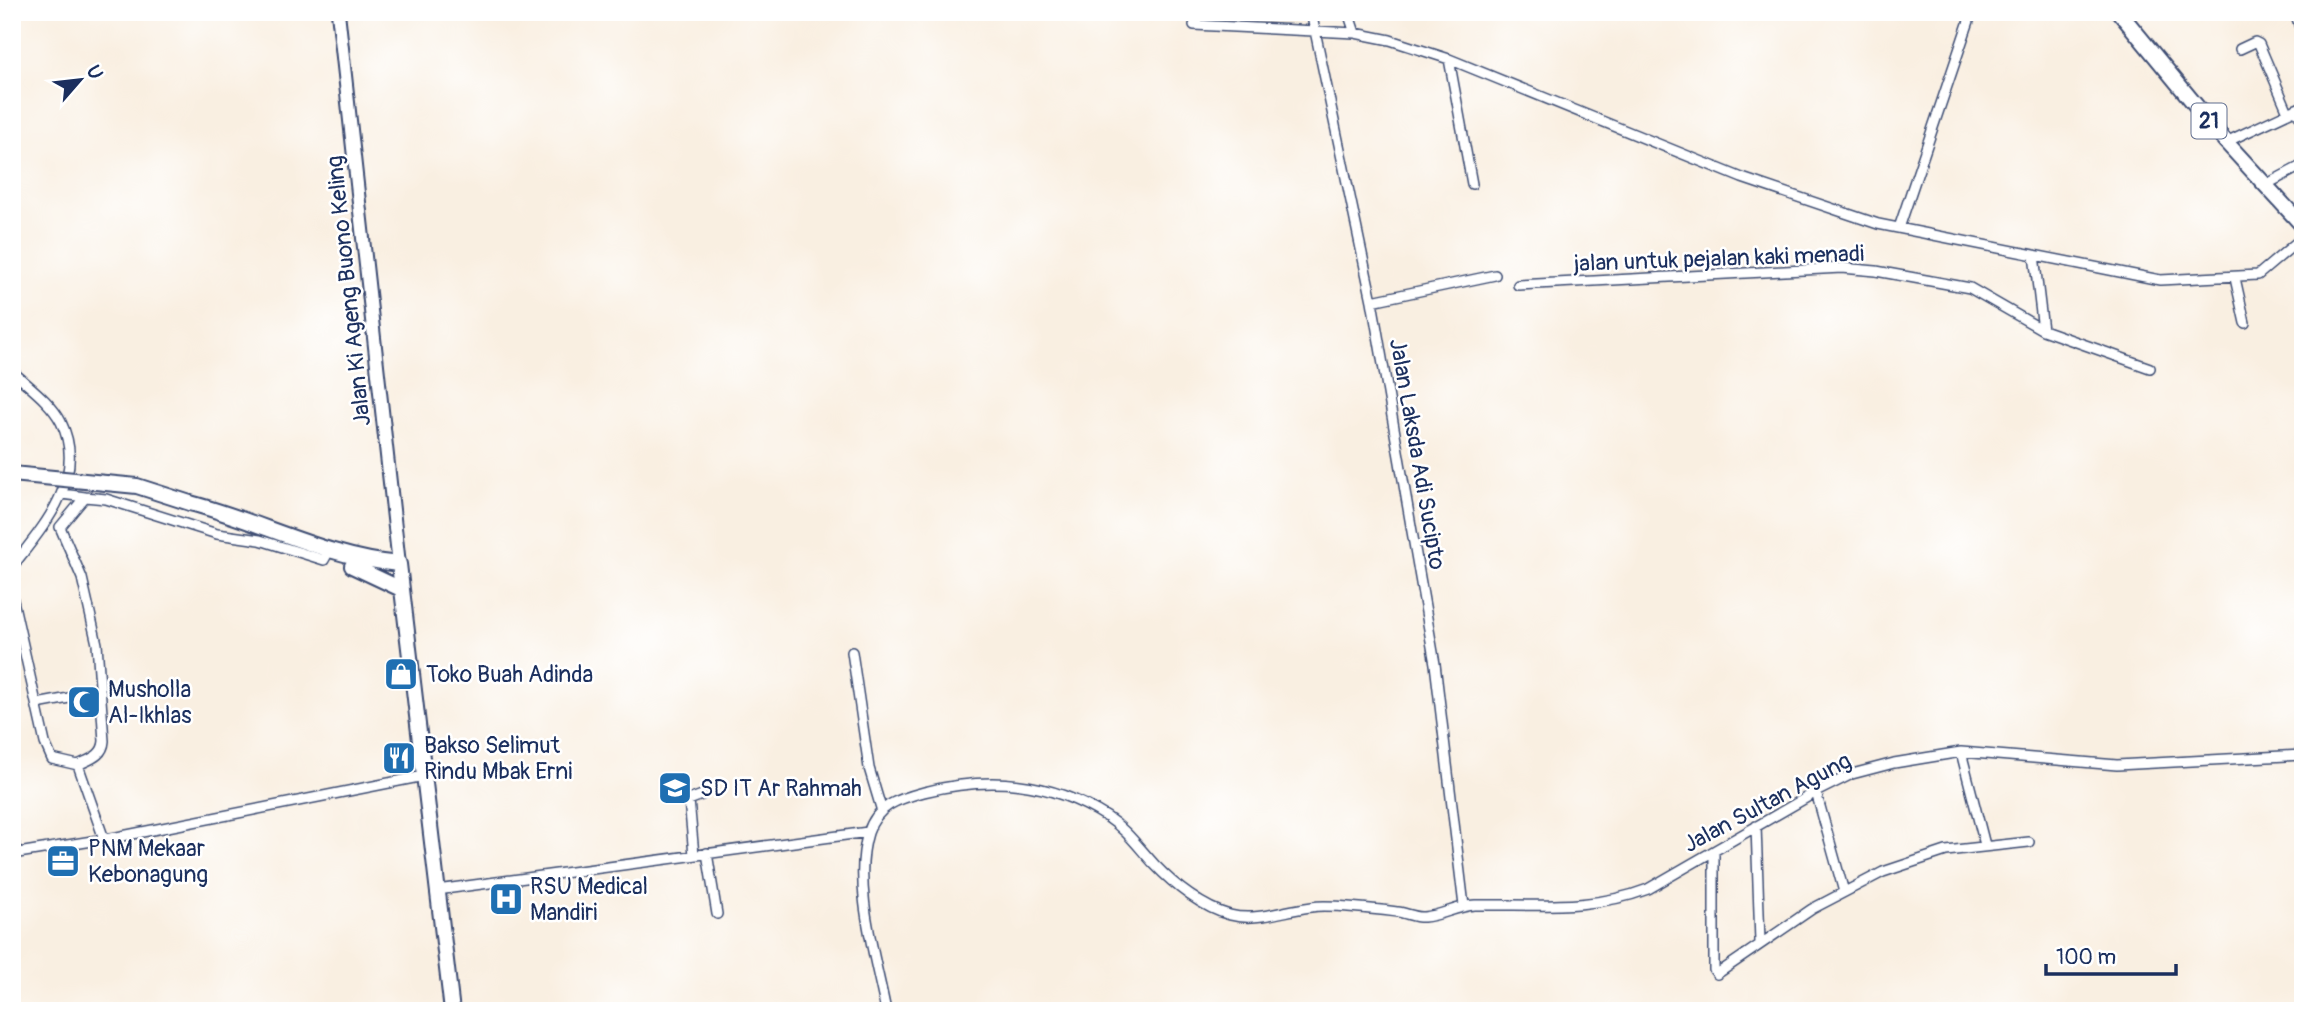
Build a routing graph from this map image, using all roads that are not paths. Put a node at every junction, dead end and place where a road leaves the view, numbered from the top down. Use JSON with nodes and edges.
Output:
{"nodes":[{"id":1,"x":338,"y":12,"type":"edge"},
{"id":2,"x":1311,"y":12,"type":"edge"},
{"id":3,"x":1348,"y":12,"type":"edge"},
{"id":4,"x":1972,"y":12,"type":"edge"},
{"id":5,"x":2119,"y":12,"type":"edge"},
{"id":6,"x":2295,"y":12,"type":"edge"},
{"id":7,"x":1194,"y":25,"type":"dead end"},
{"id":8,"x":1315,"y":31,"type":"junction"},
{"id":9,"x":1355,"y":33,"type":"junction"},
{"id":10,"x":2303,"y":37,"type":"edge"},
{"id":11,"x":2240,"y":49,"type":"dead end"},
{"id":12,"x":1450,"y":58,"type":"junction"},
{"id":13,"x":2296,"y":109,"type":"edge"},
{"id":14,"x":2303,"y":122,"type":"edge"},
{"id":15,"x":2226,"y":142,"type":"junction"},
{"id":16,"x":2303,"y":166,"type":"edge"},
{"id":17,"x":1472,"y":184,"type":"dead end"},
{"id":18,"x":2267,"y":184,"type":"junction"},
{"id":19,"x":2303,"y":226,"type":"edge"},
{"id":20,"x":1899,"y":228,"type":"junction"},
{"id":21,"x":2303,"y":237,"type":"edge"},
{"id":22,"x":2034,"y":255,"type":"junction"},
{"id":23,"x":1495,"y":275,"type":"dead end"},
{"id":24,"x":2235,"y":278,"type":"junction"},
{"id":25,"x":1518,"y":285,"type":"dead end"},
{"id":26,"x":1372,"y":302,"type":"junction"},
{"id":27,"x":2245,"y":323,"type":"dead end"},
{"id":28,"x":2043,"y":330,"type":"junction"},
{"id":29,"x":2150,"y":368,"type":"dead end"},
{"id":30,"x":12,"y":371,"type":"edge"},
{"id":31,"x":12,"y":474,"type":"edge"},
{"id":32,"x":62,"y":494,"type":"junction"},
{"id":33,"x":85,"y":497,"type":"junction"},
{"id":34,"x":329,"y":554,"type":"junction"},
{"id":35,"x":399,"y":564,"type":"junction"},
{"id":36,"x":12,"y":567,"type":"edge"},
{"id":37,"x":401,"y":589,"type":"junction"},
{"id":38,"x":12,"y":596,"type":"edge"},
{"id":39,"x":852,"y":652,"type":"dead end"},
{"id":40,"x":101,"y":692,"type":"junction"},
{"id":41,"x":37,"y":704,"type":"junction"},
{"id":42,"x":1961,"y":752,"type":"junction"},
{"id":43,"x":2303,"y":755,"type":"edge"},
{"id":44,"x":78,"y":765,"type":"junction"},
{"id":45,"x":424,"y":776,"type":"junction"},
{"id":46,"x":1816,"y":792,"type":"junction"},
{"id":47,"x":702,"y":795,"type":"dead end"},
{"id":48,"x":881,"y":808,"type":"junction"},
{"id":49,"x":1756,"y":826,"type":"junction"},
{"id":50,"x":868,"y":832,"type":"junction"},
{"id":51,"x":12,"y":836,"type":"edge"},
{"id":52,"x":104,"y":839,"type":"junction"},
{"id":53,"x":2029,"y":842,"type":"dead end"},
{"id":54,"x":1984,"y":845,"type":"junction"},
{"id":55,"x":1714,"y":850,"type":"junction"},
{"id":56,"x":707,"y":853,"type":"junction"},
{"id":57,"x":15,"y":854,"type":"edge"},
{"id":58,"x":694,"y":855,"type":"junction"},
{"id":59,"x":437,"y":890,"type":"junction"},
{"id":60,"x":1844,"y":892,"type":"junction"},
{"id":61,"x":1465,"y":906,"type":"junction"},
{"id":62,"x":718,"y":914,"type":"dead end"},
{"id":63,"x":1760,"y":943,"type":"junction"},
{"id":64,"x":452,"y":1011,"type":"edge"},
{"id":65,"x":886,"y":1011,"type":"edge"}],
"edges":[{"from":1,"to":35,"type":"main road","name":"Jalan Ki Ageng Buono Keling"},
{"from":2,"to":8,"type":"street","name":"Jalan Laksda Adi Sucipto"},
{"from":3,"to":9,"type":"street"},
{"from":4,"to":20,"type":"street"},
{"from":5,"to":15,"type":"highway","number":"21"},
{"from":6,"to":10,"type":"street"},
{"from":7,"to":8,"type":"street"},
{"from":8,"to":9,"type":"street"},
{"from":8,"to":26,"type":"street","name":"Jalan Laksda Adi Sucipto"},
{"from":9,"to":12,"type":"street"},
{"from":11,"to":13,"type":"street"},
{"from":12,"to":17,"type":"street"},
{"from":12,"to":20,"type":"street"},
{"from":13,"to":14,"type":"street"},
{"from":13,"to":15,"type":"street"},
{"from":15,"to":18,"type":"highway","number":"21"},
{"from":16,"to":18,"type":"street"},
{"from":18,"to":19,"type":"highway","number":"21"},
{"from":20,"to":22,"type":"street"},
{"from":21,"to":24,"type":"street"},
{"from":22,"to":24,"type":"street"},
{"from":22,"to":28,"type":"street"},
{"from":23,"to":26,"type":"street"},
{"from":24,"to":27,"type":"street"},
{"from":25,"to":28,"type":"street","name":"jalan untuk pejalan kaki menadi"},
{"from":26,"to":61,"type":"street","name":"Jalan Laksda Adi Sucipto"},
{"from":28,"to":29,"type":"street","name":"jalan untuk pejalan kaki menadi"},
{"from":30,"to":32,"type":"street"},
{"from":31,"to":34,"type":"highway","bridge":true},
{"from":32,"to":33,"type":"street"},
{"from":32,"to":36,"type":"street"},
{"from":33,"to":34,"type":"street"},
{"from":33,"to":40,"type":"street"},
{"from":34,"to":35,"type":"highway"},
{"from":34,"to":37,"type":"highway"},
{"from":35,"to":37,"type":"highway"},
{"from":37,"to":45,"type":"highway"},
{"from":38,"to":41,"type":"street"},
{"from":39,"to":48,"type":"street"},
{"from":40,"to":41,"type":"street"},
{"from":40,"to":44,"type":"street"},
{"from":41,"to":44,"type":"street"},
{"from":42,"to":43,"type":"street","name":"Jalan Sultan Agung"},
{"from":42,"to":46,"type":"street","name":"Jalan Sultan Agung"},
{"from":42,"to":54,"type":"street"},
{"from":44,"to":52,"type":"street"},
{"from":45,"to":52,"type":"street"},
{"from":45,"to":59,"type":"highway"},
{"from":46,"to":49,"type":"street","name":"Jalan Sultan Agung"},
{"from":46,"to":60,"type":"street"},
{"from":47,"to":58,"type":"street"},
{"from":48,"to":50,"type":"street"},
{"from":48,"to":61,"type":"street","name":"Jalan Sultan Agung"},
{"from":49,"to":55,"type":"street","name":"Jalan Sultan Agung"},
{"from":49,"to":63,"type":"street"},
{"from":50,"to":56,"type":"street"},
{"from":50,"to":65,"type":"street"},
{"from":51,"to":57,"type":"street"},
{"from":52,"to":57,"type":"street"},
{"from":53,"to":54,"type":"street"},
{"from":54,"to":60,"type":"street"},
{"from":55,"to":61,"type":"street","name":"Jalan Sultan Agung"},
{"from":55,"to":63,"type":"street"},
{"from":56,"to":58,"type":"street"},
{"from":56,"to":62,"type":"street"},
{"from":58,"to":59,"type":"street"},
{"from":59,"to":64,"type":"highway"},
{"from":60,"to":63,"type":"street"}]}
